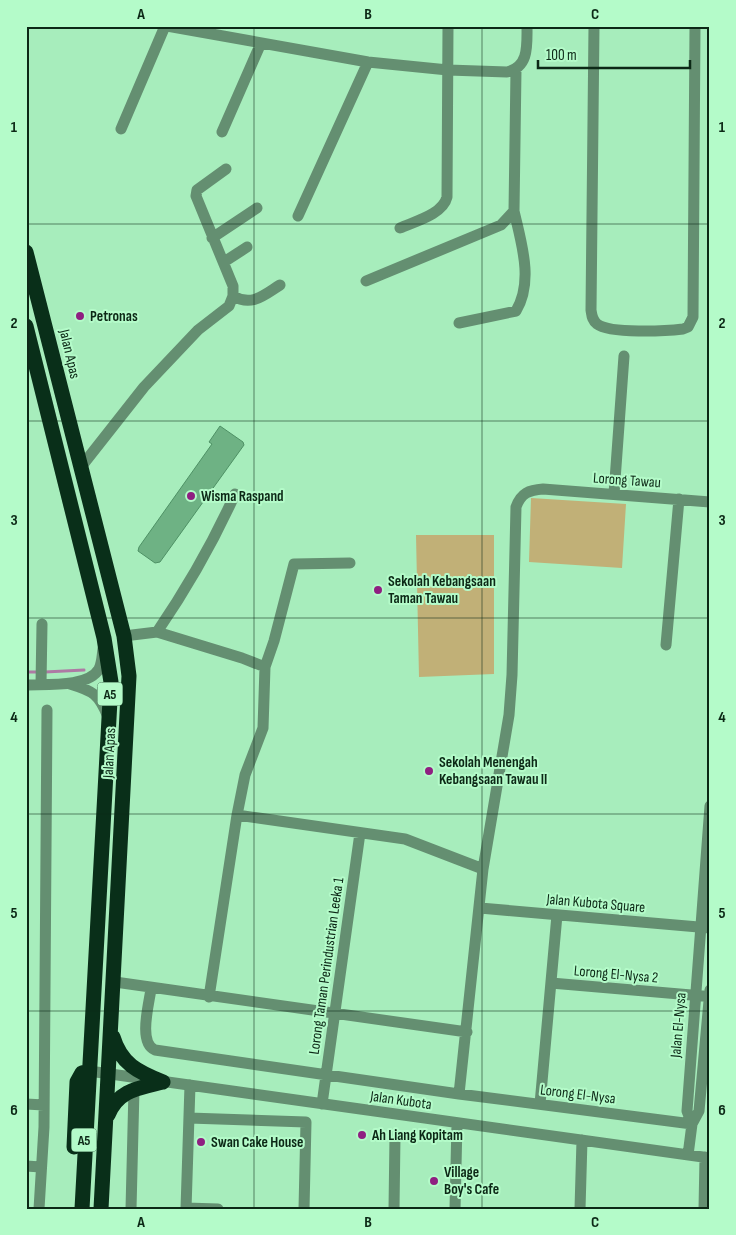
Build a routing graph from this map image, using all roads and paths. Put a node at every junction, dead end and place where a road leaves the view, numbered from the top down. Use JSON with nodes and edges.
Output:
{"nodes":[{"id":1,"x":166,"y":26,"type":"edge"},
{"id":2,"x":448,"y":26,"type":"edge"},
{"id":3,"x":527,"y":26,"type":"edge"},
{"id":4,"x":594,"y":26,"type":"edge"},
{"id":5,"x":695,"y":26,"type":"edge"},
{"id":6,"x":261,"y":43,"type":"junction"},
{"id":7,"x":368,"y":62,"type":"junction"},
{"id":8,"x":448,"y":70,"type":"junction"},
{"id":9,"x":516,"y":70,"type":"junction"},
{"id":10,"x":121,"y":129,"type":"dead end"},
{"id":11,"x":222,"y":132,"type":"dead end"},
{"id":12,"x":226,"y":169,"type":"dead end"},
{"id":13,"x":257,"y":208,"type":"dead end"},
{"id":14,"x":514,"y":211,"type":"junction"},
{"id":15,"x":298,"y":216,"type":"dead end"},
{"id":16,"x":400,"y":228,"type":"dead end"},
{"id":17,"x":212,"y":238,"type":"junction"},
{"id":18,"x":247,"y":247,"type":"dead end"},
{"id":19,"x":26,"y":252,"type":"edge"},
{"id":20,"x":224,"y":262,"type":"junction"},
{"id":21,"x":366,"y":281,"type":"dead end"},
{"id":22,"x":280,"y":284,"type":"dead end"},
{"id":23,"x":233,"y":296,"type":"junction"},
{"id":24,"x":459,"y":323,"type":"dead end"},
{"id":25,"x":26,"y":326,"type":"edge"},
{"id":26,"x":624,"y":356,"type":"dead end"},
{"id":27,"x":81,"y":467,"type":"junction"},
{"id":28,"x":235,"y":494,"type":"dead end"},
{"id":29,"x":614,"y":494,"type":"junction"},
{"id":30,"x":679,"y":499,"type":"junction"},
{"id":31,"x":710,"y":502,"type":"edge"},
{"id":32,"x":350,"y":563,"type":"dead end"},
{"id":33,"x":42,"y":624,"type":"dead end"},
{"id":34,"x":157,"y":632,"type":"junction"},
{"id":35,"x":124,"y":636,"type":"junction"},
{"id":36,"x":104,"y":638,"type":"junction"},
{"id":37,"x":666,"y":645,"type":"dead end"},
{"id":38,"x":265,"y":667,"type":"junction"},
{"id":39,"x":41,"y":681,"type":"junction"},
{"id":40,"x":70,"y":684,"type":"junction"},
{"id":41,"x":26,"y":685,"type":"edge"},
{"id":42,"x":47,"y":710,"type":"dead end"},
{"id":43,"x":109,"y":721,"type":"junction"},
{"id":44,"x":710,"y":806,"type":"edge"},
{"id":45,"x":237,"y":815,"type":"junction"},
{"id":46,"x":360,"y":833,"type":"junction"},
{"id":47,"x":483,"y":869,"type":"junction"},
{"id":48,"x":119,"y":891,"type":"junction"},
{"id":49,"x":702,"y":893,"type":"junction"},
{"id":50,"x":480,"y":908,"type":"junction"},
{"id":51,"x":557,"y":915,"type":"junction"},
{"id":52,"x":710,"y":918,"type":"edge"},
{"id":53,"x":705,"y":928,"type":"edge"},
{"id":54,"x":94,"y":982,"type":"junction"},
{"id":55,"x":551,"y":983,"type":"junction"},
{"id":56,"x":114,"y":987,"type":"junction"},
{"id":57,"x":151,"y":989,"type":"junction"},
{"id":58,"x":710,"y":990,"type":"edge"},
{"id":59,"x":696,"y":995,"type":"junction"},
{"id":60,"x":709,"y":996,"type":"edge"},
{"id":61,"x":209,"y":997,"type":"junction"},
{"id":62,"x":335,"y":1014,"type":"junction"},
{"id":63,"x":111,"y":1030,"type":"junction"},
{"id":64,"x":467,"y":1032,"type":"junction"},
{"id":65,"x":89,"y":1071,"type":"junction"},
{"id":66,"x":326,"y":1073,"type":"junction"},
{"id":67,"x":108,"y":1074,"type":"junction"},
{"id":68,"x":163,"y":1082,"type":"junction"},
{"id":69,"x":190,"y":1085,"type":"junction"},
{"id":70,"x":134,"y":1089,"type":"junction"},
{"id":71,"x":459,"y":1094,"type":"junction"},
{"id":72,"x":322,"y":1101,"type":"junction"},
{"id":73,"x":26,"y":1104,"type":"edge"},
{"id":74,"x":540,"y":1104,"type":"junction"},
{"id":75,"x":44,"y":1105,"type":"junction"},
{"id":76,"x":189,"y":1118,"type":"junction"},
{"id":77,"x":106,"y":1122,"type":"junction"},
{"id":78,"x":457,"y":1123,"type":"junction"},
{"id":79,"x":692,"y":1124,"type":"junction"},
{"id":80,"x":395,"y":1136,"type":"dead end"},
{"id":81,"x":582,"y":1140,"type":"junction"},
{"id":82,"x":688,"y":1155,"type":"junction"},
{"id":83,"x":708,"y":1158,"type":"edge"},
{"id":84,"x":26,"y":1166,"type":"edge"},
{"id":85,"x":41,"y":1167,"type":"junction"},
{"id":86,"x":82,"y":1206,"type":"edge"},
{"id":87,"x":186,"y":1208,"type":"edge"},
{"id":88,"x":39,"y":1209,"type":"edge"},
{"id":89,"x":102,"y":1209,"type":"edge"},
{"id":90,"x":131,"y":1209,"type":"edge"},
{"id":91,"x":218,"y":1209,"type":"edge"},
{"id":92,"x":304,"y":1209,"type":"edge"},
{"id":93,"x":394,"y":1209,"type":"edge"},
{"id":94,"x":455,"y":1209,"type":"edge"},
{"id":95,"x":580,"y":1209,"type":"edge"},
{"id":96,"x":704,"y":1209,"type":"edge"}],
"edges":[{"from":1,"to":6,"type":"street"},
{"from":1,"to":10,"type":"street"},
{"from":2,"to":8,"type":"street"},
{"from":3,"to":9,"type":"street"},
{"from":4,"to":5,"type":"street"},
{"from":6,"to":7,"type":"street"},
{"from":6,"to":11,"type":"street"},
{"from":7,"to":8,"type":"street"},
{"from":7,"to":15,"type":"street"},
{"from":8,"to":9,"type":"street"},
{"from":8,"to":16,"type":"street"},
{"from":9,"to":14,"type":"street"},
{"from":12,"to":17,"type":"street"},
{"from":13,"to":17,"type":"street"},
{"from":14,"to":21,"type":"street"},
{"from":14,"to":24,"type":"street"},
{"from":17,"to":20,"type":"street"},
{"from":18,"to":20,"type":"street"},
{"from":19,"to":27,"type":"highway","name":"Jalan Apas","number":"A5"},
{"from":20,"to":23,"type":"street"},
{"from":22,"to":23,"type":"street"},
{"from":23,"to":27,"type":"street"},
{"from":25,"to":36,"type":"highway","name":"Jalan Apas","number":"A5"},
{"from":26,"to":29,"type":"street"},
{"from":27,"to":35,"type":"highway","name":"Jalan Apas","number":"A5"},
{"from":28,"to":34,"type":"street"},
{"from":29,"to":30,"type":"street","name":"Lorong Tawau"},
{"from":29,"to":47,"type":"street","name":"Lorong Tawau"},
{"from":30,"to":31,"type":"street","name":"Lorong Tawau"},
{"from":30,"to":37,"type":"street"},
{"from":32,"to":38,"type":"street"},
{"from":33,"to":39,"type":"street"},
{"from":34,"to":35,"type":"street"},
{"from":34,"to":38,"type":"street"},
{"from":35,"to":48,"type":"highway","name":"Jalan Apas","number":"A5"},
{"from":36,"to":40,"type":"street"},
{"from":36,"to":43,"type":"highway","name":"Jalan Apas","number":"A5"},
{"from":38,"to":45,"type":"street"},
{"from":39,"to":40,"type":"street"},
{"from":39,"to":41,"type":"street"},
{"from":40,"to":43,"type":"street"},
{"from":42,"to":75,"type":"street"},
{"from":43,"to":54,"type":"highway","name":"Jalan Apas","number":"A5"},
{"from":44,"to":49,"type":"street","name":"Jalan El-Nysa"},
{"from":45,"to":46,"type":"street"},
{"from":45,"to":61,"type":"street"},
{"from":46,"to":47,"type":"street"},
{"from":46,"to":62,"type":"street","name":"Lorong Taman Perindustrian Leeka 1"},
{"from":47,"to":50,"type":"street"},
{"from":48,"to":54,"type":"highway"},
{"from":48,"to":56,"type":"highway","name":"Jalan Apas","number":"A5"},
{"from":49,"to":52,"type":"street"},
{"from":49,"to":53,"type":"street","name":"Jalan El-Nysa"},
{"from":50,"to":51,"type":"street","name":"Jalan Kubota Square"},
{"from":50,"to":64,"type":"street"},
{"from":51,"to":53,"type":"street","name":"Jalan Kubota Square"},
{"from":51,"to":55,"type":"street"},
{"from":53,"to":59,"type":"street","name":"Jalan El-Nysa"},
{"from":54,"to":65,"type":"highway","name":"Jalan Apas","number":"A5"},
{"from":55,"to":59,"type":"street","name":"Lorong El-Nysa 2"},
{"from":55,"to":74,"type":"street"},
{"from":56,"to":57,"type":"street"},
{"from":56,"to":63,"type":"highway","name":"Jalan Apas","number":"A5"},
{"from":57,"to":61,"type":"street"},
{"from":57,"to":66,"type":"street","name":"Lorong El-Nysa"},
{"from":58,"to":60,"type":"street","name":"Jalan El-Nysa"},
{"from":59,"to":60,"type":"street","name":"Lorong El-Nysa 2"},
{"from":59,"to":79,"type":"street","name":"Jalan El-Nysa"},
{"from":60,"to":79,"type":"street","name":"Jalan El-Nysa"},
{"from":61,"to":62,"type":"street"},
{"from":62,"to":64,"type":"street"},
{"from":62,"to":66,"type":"street","name":"Lorong Taman Perindustrian Leeka 1"},
{"from":63,"to":67,"type":"highway","name":"Jalan Apas","number":"A5"},
{"from":63,"to":68,"type":"highway"},
{"from":64,"to":71,"type":"street"},
{"from":65,"to":67,"type":"street","name":"Jalan Kubota"},
{"from":65,"to":86,"type":"highway"},
{"from":66,"to":71,"type":"street","name":"Lorong El-Nysa"},
{"from":66,"to":72,"type":"street","name":"Lorong Taman Perindustrian Leeka 1"},
{"from":67,"to":68,"type":"street","name":"Jalan Kubota"},
{"from":67,"to":77,"type":"highway","name":"Jalan Apas","number":"A5"},
{"from":68,"to":69,"type":"street","name":"Jalan Kubota"},
{"from":68,"to":70,"type":"highway"},
{"from":69,"to":72,"type":"street","name":"Jalan Kubota"},
{"from":69,"to":76,"type":"street"},
{"from":70,"to":77,"type":"highway"},
{"from":70,"to":90,"type":"street"},
{"from":71,"to":74,"type":"street","name":"Lorong El-Nysa"},
{"from":72,"to":78,"type":"street","name":"Jalan Kubota"},
{"from":73,"to":75,"type":"street"},
{"from":74,"to":79,"type":"street","name":"Lorong El-Nysa"},
{"from":75,"to":85,"type":"street"},
{"from":76,"to":87,"type":"street"},
{"from":76,"to":92,"type":"street"},
{"from":77,"to":89,"type":"highway","name":"Jalan Apas","number":"A5"},
{"from":78,"to":81,"type":"street","name":"Jalan Kubota"},
{"from":78,"to":94,"type":"street"},
{"from":79,"to":82,"type":"street","name":"Jalan El-Nysa"},
{"from":80,"to":93,"type":"street"},
{"from":81,"to":82,"type":"street","name":"Jalan Kubota"},
{"from":81,"to":95,"type":"street"},
{"from":82,"to":83,"type":"street","name":"Jalan Kubota"},
{"from":83,"to":96,"type":"street"},
{"from":84,"to":85,"type":"street"},
{"from":85,"to":88,"type":"street"},
{"from":87,"to":91,"type":"street"}]}
